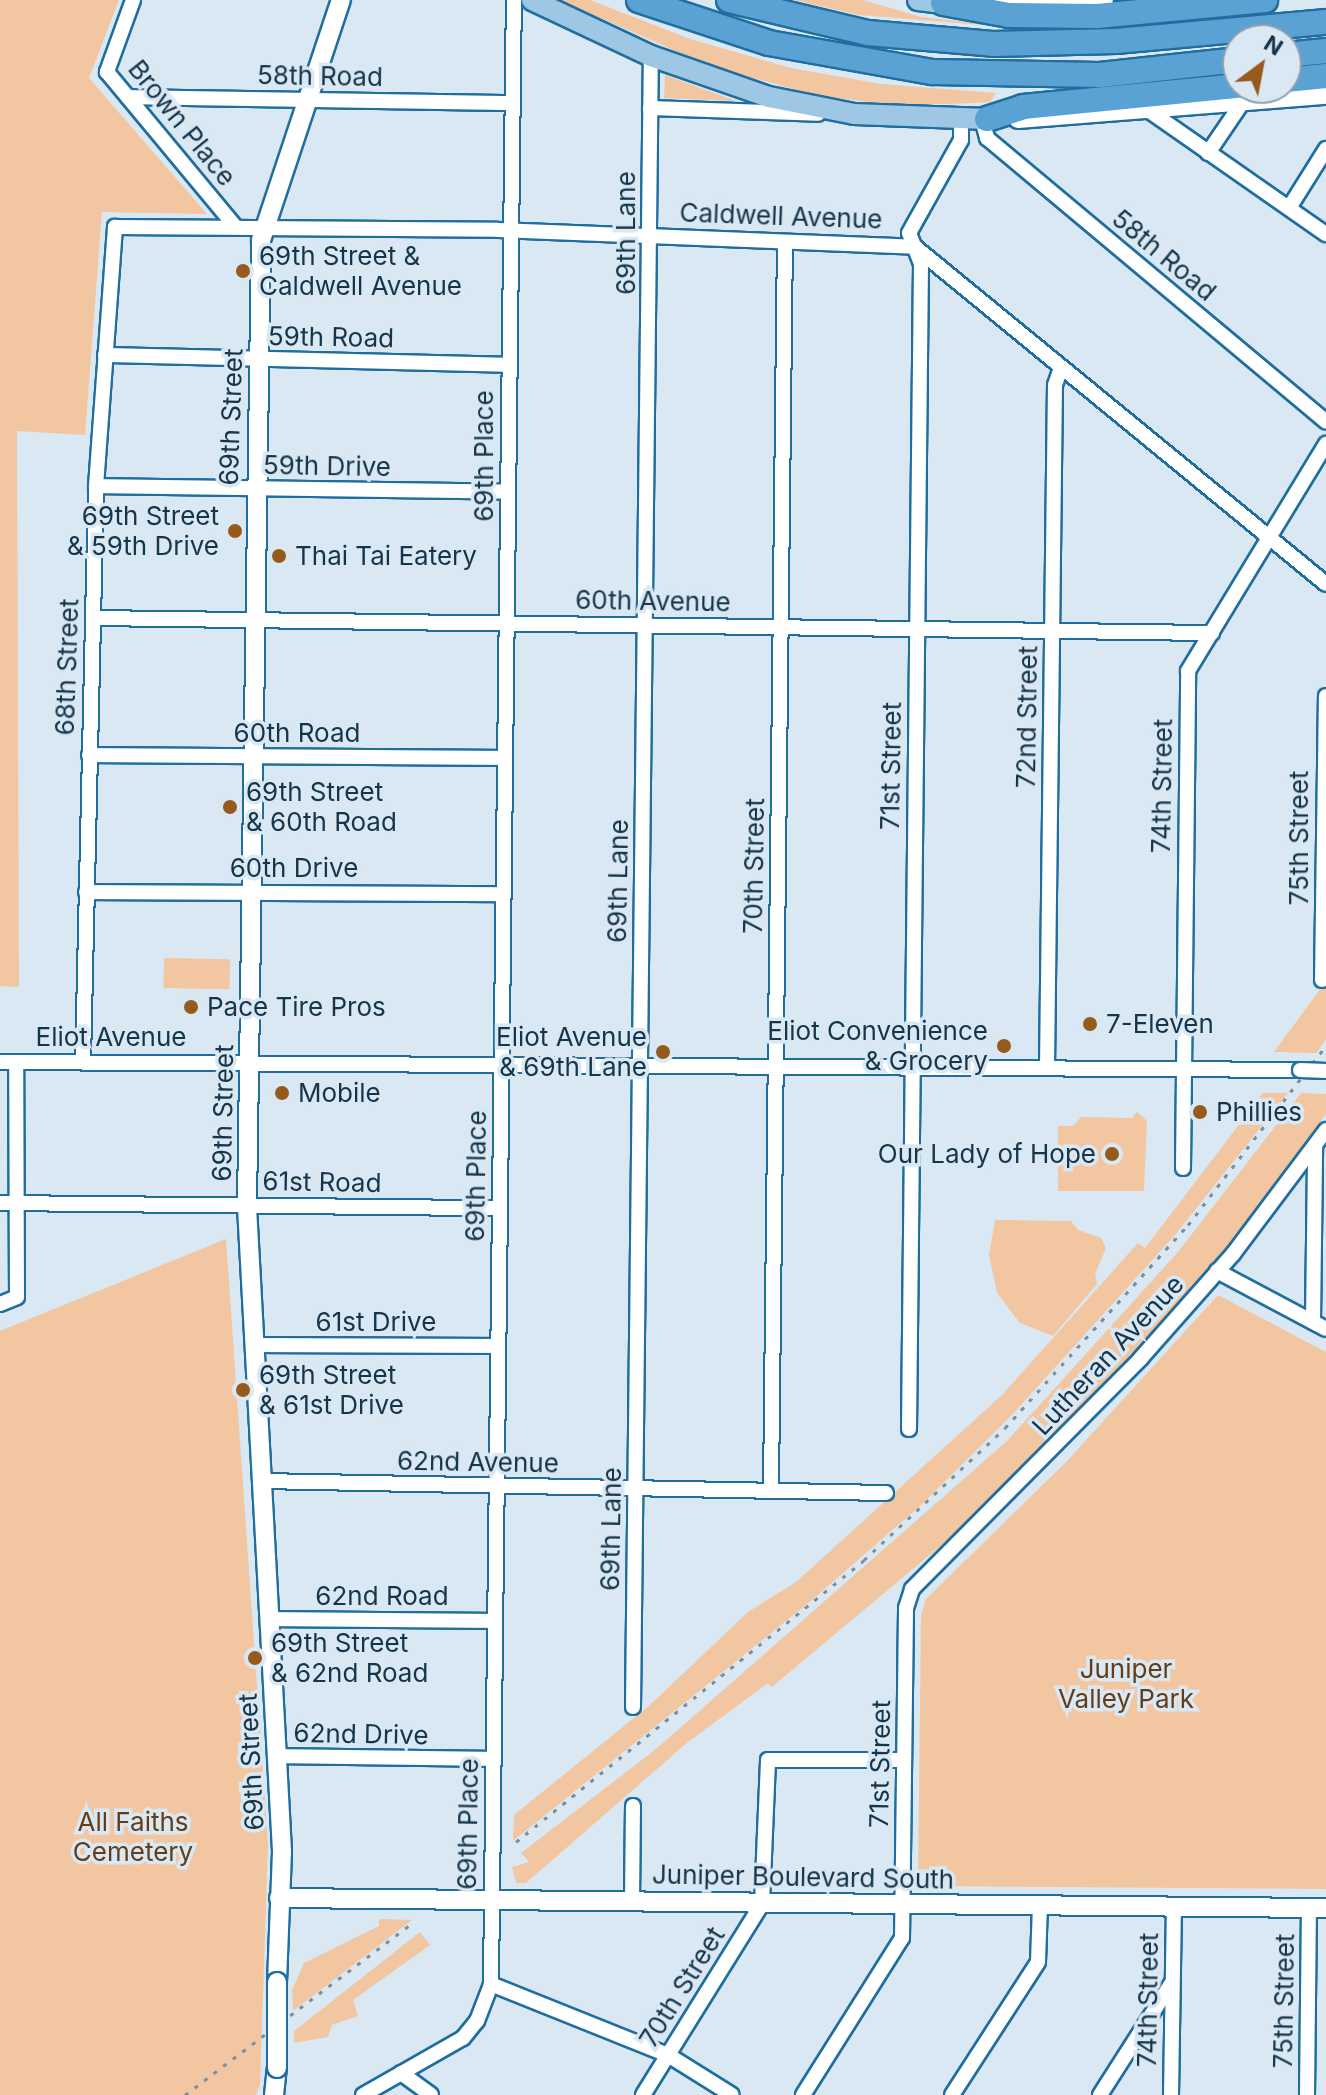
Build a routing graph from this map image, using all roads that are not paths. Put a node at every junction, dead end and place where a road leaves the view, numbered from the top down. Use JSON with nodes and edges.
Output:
{"nodes":[{"id":1,"x":133,"y":0,"type":"edge"},
{"id":2,"x":341,"y":0,"type":"edge"},
{"id":3,"x":514,"y":0,"type":"edge"},
{"id":4,"x":532,"y":0,"type":"edge"},
{"id":5,"x":639,"y":0,"type":"edge"},
{"id":6,"x":729,"y":0,"type":"edge"},
{"id":7,"x":918,"y":0,"type":"edge"},
{"id":8,"x":1104,"y":0,"type":"edge"},
{"id":9,"x":1265,"y":0,"type":"edge"},
{"id":10,"x":1040,"y":1,"type":"edge"},
{"id":11,"x":943,"y":3,"type":"junction"},
{"id":12,"x":1326,"y":8,"type":"edge"},
{"id":13,"x":1326,"y":22,"type":"edge"},
{"id":14,"x":1221,"y":30,"type":"junction"},
{"id":15,"x":1326,"y":51,"type":"edge"},
{"id":16,"x":1302,"y":53,"type":"edge"},
{"id":17,"x":651,"y":56,"type":"junction"},
{"id":18,"x":1222,"y":62,"type":"edge"},
{"id":19,"x":1326,"y":76,"type":"edge"},
{"id":20,"x":1302,"y":78,"type":"edge"},
{"id":21,"x":1222,"y":95,"type":"edge"},
{"id":22,"x":1302,"y":95,"type":"edge"},
{"id":23,"x":1326,"y":95,"type":"edge"},
{"id":24,"x":128,"y":97,"type":"junction"},
{"id":25,"x":1222,"y":97,"type":"edge"},
{"id":26,"x":308,"y":100,"type":"junction"},
{"id":27,"x":512,"y":103,"type":"junction"},
{"id":28,"x":1235,"y":104,"type":"edge"},
{"id":29,"x":650,"y":108,"type":"junction"},
{"id":30,"x":1148,"y":110,"type":"junction"},
{"id":31,"x":854,"y":114,"type":"junction"},
{"id":32,"x":961,"y":119,"type":"junction"},
{"id":33,"x":985,"y":119,"type":"junction"},
{"id":34,"x":1326,"y":149,"type":"edge"},
{"id":35,"x":1208,"y":153,"type":"junction"},
{"id":36,"x":1289,"y":208,"type":"junction"},
{"id":37,"x":235,"y":226,"type":"junction"},
{"id":38,"x":115,"y":227,"type":"joint"},
{"id":39,"x":264,"y":230,"type":"junction"},
{"id":40,"x":510,"y":231,"type":"junction"},
{"id":41,"x":1326,"y":234,"type":"edge"},
{"id":42,"x":650,"y":236,"type":"junction"},
{"id":43,"x":785,"y":242,"type":"junction"},
{"id":44,"x":915,"y":247,"type":"junction"},
{"id":45,"x":105,"y":355,"type":"junction"},
{"id":46,"x":259,"y":359,"type":"junction"},
{"id":47,"x":509,"y":365,"type":"junction"},
{"id":48,"x":1061,"y":368,"type":"junction"},
{"id":49,"x":1326,"y":421,"type":"edge"},
{"id":50,"x":1326,"y":444,"type":"edge"},
{"id":51,"x":96,"y":486,"type":"junction"},
{"id":52,"x":256,"y":489,"type":"junction"},
{"id":53,"x":508,"y":492,"type":"junction"},
{"id":54,"x":1270,"y":539,"type":"junction"},
{"id":55,"x":1326,"y":584,"type":"edge"},
{"id":56,"x":93,"y":618,"type":"junction"},
{"id":57,"x":253,"y":620,"type":"junction"},
{"id":58,"x":506,"y":624,"type":"junction"},
{"id":59,"x":645,"y":625,"type":"junction"},
{"id":60,"x":781,"y":628,"type":"junction"},
{"id":61,"x":917,"y":628,"type":"junction"},
{"id":62,"x":1052,"y":630,"type":"junction"},
{"id":63,"x":1212,"y":633,"type":"junction"},
{"id":64,"x":1326,"y":696,"type":"edge"},
{"id":65,"x":89,"y":755,"type":"junction"},
{"id":66,"x":251,"y":756,"type":"junction"},
{"id":67,"x":504,"y":758,"type":"junction"},
{"id":68,"x":249,"y":891,"type":"junction"},
{"id":69,"x":86,"y":892,"type":"junction"},
{"id":70,"x":503,"y":894,"type":"junction"},
{"id":71,"x":1322,"y":980,"type":"dead end"},
{"id":72,"x":83,"y":1061,"type":"junction"},
{"id":73,"x":249,"y":1061,"type":"junction"},
{"id":74,"x":0,"y":1062,"type":"edge"},
{"id":75,"x":16,"y":1062,"type":"junction"},
{"id":76,"x":501,"y":1062,"type":"junction"},
{"id":77,"x":640,"y":1064,"type":"junction"},
{"id":78,"x":775,"y":1065,"type":"junction"},
{"id":79,"x":911,"y":1066,"type":"junction"},
{"id":80,"x":1047,"y":1068,"type":"junction"},
{"id":81,"x":1182,"y":1069,"type":"junction"},
{"id":82,"x":1326,"y":1071,"type":"edge"},
{"id":83,"x":1326,"y":1130,"type":"edge"},
{"id":84,"x":1315,"y":1145,"type":"junction"},
{"id":85,"x":1183,"y":1168,"type":"dead end"},
{"id":86,"x":0,"y":1203,"type":"edge"},
{"id":87,"x":17,"y":1203,"type":"junction"},
{"id":88,"x":247,"y":1206,"type":"junction"},
{"id":89,"x":499,"y":1208,"type":"junction"},
{"id":90,"x":1217,"y":1271,"type":"junction"},
{"id":91,"x":0,"y":1304,"type":"edge"},
{"id":92,"x":1320,"y":1326,"type":"edge"},
{"id":93,"x":253,"y":1345,"type":"junction"},
{"id":94,"x":498,"y":1346,"type":"junction"},
{"id":95,"x":909,"y":1429,"type":"dead end"},
{"id":96,"x":261,"y":1481,"type":"junction"},
{"id":97,"x":496,"y":1486,"type":"junction"},
{"id":98,"x":636,"y":1489,"type":"junction"},
{"id":99,"x":771,"y":1489,"type":"junction"},
{"id":100,"x":886,"y":1493,"type":"dead end"},
{"id":101,"x":908,"y":1597,"type":"joint"},
{"id":102,"x":269,"y":1619,"type":"junction"},
{"id":103,"x":495,"y":1621,"type":"junction"},
{"id":104,"x":633,"y":1707,"type":"dead end"},
{"id":105,"x":277,"y":1756,"type":"junction"},
{"id":106,"x":493,"y":1759,"type":"junction"},
{"id":107,"x":903,"y":1760,"type":"junction"},
{"id":108,"x":633,"y":1806,"type":"dead end"},
{"id":109,"x":279,"y":1898,"type":"junction"},
{"id":110,"x":491,"y":1899,"type":"junction"},
{"id":111,"x":632,"y":1901,"type":"junction"},
{"id":112,"x":762,"y":1904,"type":"junction"},
{"id":113,"x":902,"y":1904,"type":"junction"},
{"id":114,"x":1040,"y":1905,"type":"junction"},
{"id":115,"x":1174,"y":1906,"type":"junction"},
{"id":116,"x":1317,"y":1908,"type":"edge"},
{"id":117,"x":491,"y":1984,"type":"junction"},
{"id":118,"x":1172,"y":1984,"type":"junction"},
{"id":119,"x":668,"y":2055,"type":"junction"},
{"id":120,"x":401,"y":2073,"type":"junction"},
{"id":121,"x":274,"y":2095,"type":"edge"},
{"id":122,"x":363,"y":2095,"type":"edge"},
{"id":123,"x":431,"y":2095,"type":"edge"},
{"id":124,"x":643,"y":2095,"type":"edge"},
{"id":125,"x":732,"y":2095,"type":"edge"},
{"id":126,"x":803,"y":2095,"type":"edge"},
{"id":127,"x":952,"y":2095,"type":"edge"},
{"id":128,"x":1100,"y":2095,"type":"edge"},
{"id":129,"x":1171,"y":2095,"type":"edge"},
{"id":130,"x":1307,"y":2095,"type":"edge"}],
"edges":[{"from":1,"to":24,"type":"street","name":"Brown Place"},
{"from":2,"to":26,"type":"main road","name":"69th Street"},
{"from":3,"to":27,"type":"street","name":"69th Place"},
{"from":4,"to":17,"type":"main road"},
{"from":5,"to":18,"type":"highway"},
{"from":6,"to":14,"type":"highway"},
{"from":7,"to":11,"type":"main road"},
{"from":8,"to":10,"type":"main road"},
{"from":9,"to":11,"type":"highway"},
{"from":10,"to":11,"type":"main road"},
{"from":12,"to":14,"type":"highway"},
{"from":13,"to":14,"type":"highway"},
{"from":15,"to":16,"type":"highway"},
{"from":17,"to":29,"type":"street","name":"69th Lane"},
{"from":17,"to":31,"type":"main road"},
{"from":19,"to":20,"type":"highway"},
{"from":21,"to":33,"type":"highway"},
{"from":22,"to":23,"type":"main road"},
{"from":24,"to":26,"type":"street","name":"58th Road"},
{"from":24,"to":37,"type":"street","name":"Brown Place"},
{"from":25,"to":30,"type":"main road"},
{"from":26,"to":27,"type":"street","name":"58th Road"},
{"from":26,"to":39,"type":"main road","name":"69th Street"},
{"from":27,"to":40,"type":"street","name":"69th Place"},
{"from":28,"to":35,"type":"street"},
{"from":29,"to":31,"type":"street"},
{"from":29,"to":42,"type":"street","name":"69th Lane"},
{"from":30,"to":33,"type":"main road"},
{"from":30,"to":35,"type":"street"},
{"from":31,"to":32,"type":"main road"},
{"from":32,"to":33,"type":"main road"},
{"from":32,"to":44,"type":"street","name":"71st Street"},
{"from":33,"to":49,"type":"street","name":"58th Road"},
{"from":34,"to":36,"type":"street"},
{"from":35,"to":36,"type":"street"},
{"from":36,"to":41,"type":"street"},
{"from":37,"to":38,"type":"street","name":"Caldwell Avenue"},
{"from":37,"to":39,"type":"street","name":"Caldwell Avenue"},
{"from":38,"to":45,"type":"street","name":"68th Street"},
{"from":39,"to":40,"type":"street","name":"Caldwell Avenue"},
{"from":39,"to":46,"type":"main road","name":"69th Street"},
{"from":40,"to":42,"type":"street","name":"Caldwell Avenue"},
{"from":40,"to":47,"type":"street","name":"69th Place"},
{"from":42,"to":43,"type":"street","name":"Caldwell Avenue"},
{"from":42,"to":59,"type":"street","name":"69th Lane"},
{"from":43,"to":44,"type":"street","name":"Caldwell Avenue"},
{"from":43,"to":60,"type":"street","name":"70th Street"},
{"from":44,"to":48,"type":"street","name":"Caldwell Avenue"},
{"from":44,"to":61,"type":"street","name":"71st Street"},
{"from":45,"to":46,"type":"street","name":"59th Road"},
{"from":45,"to":51,"type":"street","name":"68th Street"},
{"from":46,"to":47,"type":"street","name":"59th Road"},
{"from":46,"to":52,"type":"main road","name":"69th Street"},
{"from":47,"to":53,"type":"street","name":"69th Place"},
{"from":48,"to":54,"type":"street","name":"Caldwell Avenue"},
{"from":48,"to":62,"type":"street","name":"72nd Street"},
{"from":50,"to":54,"type":"street","name":"74th Street"},
{"from":51,"to":52,"type":"street","name":"59th Drive"},
{"from":51,"to":56,"type":"street","name":"68th Street"},
{"from":52,"to":53,"type":"street","name":"59th Drive"},
{"from":52,"to":57,"type":"main road","name":"69th Street"},
{"from":53,"to":58,"type":"street","name":"69th Place"},
{"from":54,"to":55,"type":"street","name":"Caldwell Avenue"},
{"from":54,"to":63,"type":"street","name":"74th Street"},
{"from":56,"to":57,"type":"street","name":"60th Avenue"},
{"from":56,"to":65,"type":"street","name":"68th Street"},
{"from":57,"to":58,"type":"street","name":"60th Avenue"},
{"from":57,"to":66,"type":"main road","name":"69th Street"},
{"from":58,"to":59,"type":"street","name":"60th Avenue"},
{"from":58,"to":67,"type":"street","name":"69th Place"},
{"from":59,"to":60,"type":"street","name":"60th Avenue"},
{"from":59,"to":77,"type":"street","name":"69th Lane"},
{"from":60,"to":61,"type":"street","name":"60th Avenue"},
{"from":60,"to":78,"type":"street","name":"70th Street"},
{"from":61,"to":62,"type":"street","name":"60th Avenue"},
{"from":61,"to":79,"type":"street","name":"71st Street"},
{"from":62,"to":63,"type":"street","name":"60th Avenue"},
{"from":62,"to":80,"type":"street","name":"72nd Street"},
{"from":63,"to":81,"type":"street","name":"74th Street"},
{"from":64,"to":71,"type":"street","name":"75th Street"},
{"from":65,"to":66,"type":"street","name":"60th Road"},
{"from":65,"to":69,"type":"street","name":"68th Street"},
{"from":66,"to":67,"type":"street","name":"60th Road"},
{"from":66,"to":68,"type":"main road","name":"69th Street"},
{"from":67,"to":70,"type":"street","name":"69th Place"},
{"from":68,"to":69,"type":"street","name":"60th Drive"},
{"from":68,"to":70,"type":"street","name":"60th Drive"},
{"from":68,"to":73,"type":"main road","name":"69th Street"},
{"from":69,"to":72,"type":"street","name":"68th Street"},
{"from":70,"to":76,"type":"street","name":"69th Place"},
{"from":72,"to":73,"type":"street","name":"Eliot Avenue"},
{"from":72,"to":75,"type":"street","name":"Eliot Avenue"},
{"from":73,"to":76,"type":"street","name":"Eliot Avenue"},
{"from":73,"to":88,"type":"main road","name":"69th Street"},
{"from":74,"to":75,"type":"street","name":"Eliot Avenue"},
{"from":75,"to":87,"type":"street"},
{"from":76,"to":77,"type":"street","name":"Eliot Avenue"},
{"from":76,"to":89,"type":"street","name":"69th Place"},
{"from":77,"to":78,"type":"street","name":"Eliot Avenue"},
{"from":77,"to":98,"type":"street","name":"69th Lane"},
{"from":78,"to":79,"type":"street","name":"Eliot Avenue"},
{"from":78,"to":99,"type":"street","name":"70th Street"},
{"from":79,"to":80,"type":"street","name":"Eliot Avenue"},
{"from":79,"to":95,"type":"street","name":"71st Street"},
{"from":80,"to":81,"type":"street","name":"Eliot Avenue"},
{"from":81,"to":82,"type":"street","name":"Eliot Avenue","bridge":true},
{"from":81,"to":85,"type":"street","name":"74th Street"},
{"from":83,"to":84,"type":"street","name":"Lutheran Avenue"},
{"from":84,"to":90,"type":"street","name":"Lutheran Avenue"},
{"from":84,"to":92,"type":"street"},
{"from":86,"to":87,"type":"street","name":"61st Road"},
{"from":87,"to":88,"type":"street","name":"61st Road"},
{"from":87,"to":91,"type":"street"},
{"from":88,"to":89,"type":"street","name":"61st Road"},
{"from":88,"to":93,"type":"main road","name":"69th Street"},
{"from":89,"to":94,"type":"street","name":"69th Place"},
{"from":90,"to":92,"type":"street"},
{"from":90,"to":101,"type":"street","name":"Lutheran Avenue"},
{"from":93,"to":94,"type":"street","name":"61st Drive"},
{"from":93,"to":96,"type":"main road","name":"69th Street"},
{"from":94,"to":97,"type":"street","name":"69th Place"},
{"from":96,"to":97,"type":"street","name":"62nd Avenue"},
{"from":96,"to":102,"type":"main road","name":"69th Street"},
{"from":97,"to":98,"type":"street","name":"62nd Avenue"},
{"from":97,"to":103,"type":"street","name":"69th Place"},
{"from":98,"to":99,"type":"street","name":"62nd Avenue"},
{"from":98,"to":104,"type":"street","name":"69th Lane"},
{"from":99,"to":100,"type":"street","name":"62nd Avenue"},
{"from":101,"to":107,"type":"street","name":"71st Street"},
{"from":102,"to":103,"type":"street","name":"62nd Road"},
{"from":102,"to":105,"type":"main road","name":"69th Street"},
{"from":103,"to":106,"type":"street","name":"69th Place"},
{"from":105,"to":106,"type":"street","name":"62nd Drive"},
{"from":105,"to":109,"type":"main road","name":"69th Street"},
{"from":106,"to":110,"type":"street","name":"69th Place"},
{"from":107,"to":112,"type":"street","name":"70th Street"},
{"from":107,"to":113,"type":"street","name":"71st Street"},
{"from":108,"to":111,"type":"street"},
{"from":109,"to":110,"type":"main road","name":"Juniper Boulevard South"},
{"from":109,"to":121,"type":"main road","name":"69th Street","bridge":true},
{"from":110,"to":111,"type":"main road","name":"Juniper Boulevard South"},
{"from":110,"to":117,"type":"street","name":"69th Place"},
{"from":111,"to":112,"type":"main road","name":"Juniper Boulevard South"},
{"from":112,"to":113,"type":"main road","name":"Juniper Boulevard South"},
{"from":112,"to":119,"type":"street","name":"70th Street"},
{"from":113,"to":114,"type":"main road","name":"Juniper Boulevard South"},
{"from":113,"to":126,"type":"street","name":"71st Street"},
{"from":114,"to":115,"type":"main road","name":"Juniper Boulevard South"},
{"from":114,"to":127,"type":"street"},
{"from":115,"to":116,"type":"main road","name":"Juniper Boulevard South"},
{"from":115,"to":118,"type":"street","name":"74th Street"},
{"from":116,"to":130,"type":"street","name":"75th Street"},
{"from":117,"to":119,"type":"street"},
{"from":117,"to":120,"type":"street","name":"69th Place"},
{"from":118,"to":128,"type":"street"},
{"from":118,"to":129,"type":"street","name":"74th Street"},
{"from":119,"to":124,"type":"street","name":"70th Street"},
{"from":119,"to":125,"type":"street"},
{"from":120,"to":122,"type":"street","name":"69th Place"},
{"from":120,"to":123,"type":"street"}]}
